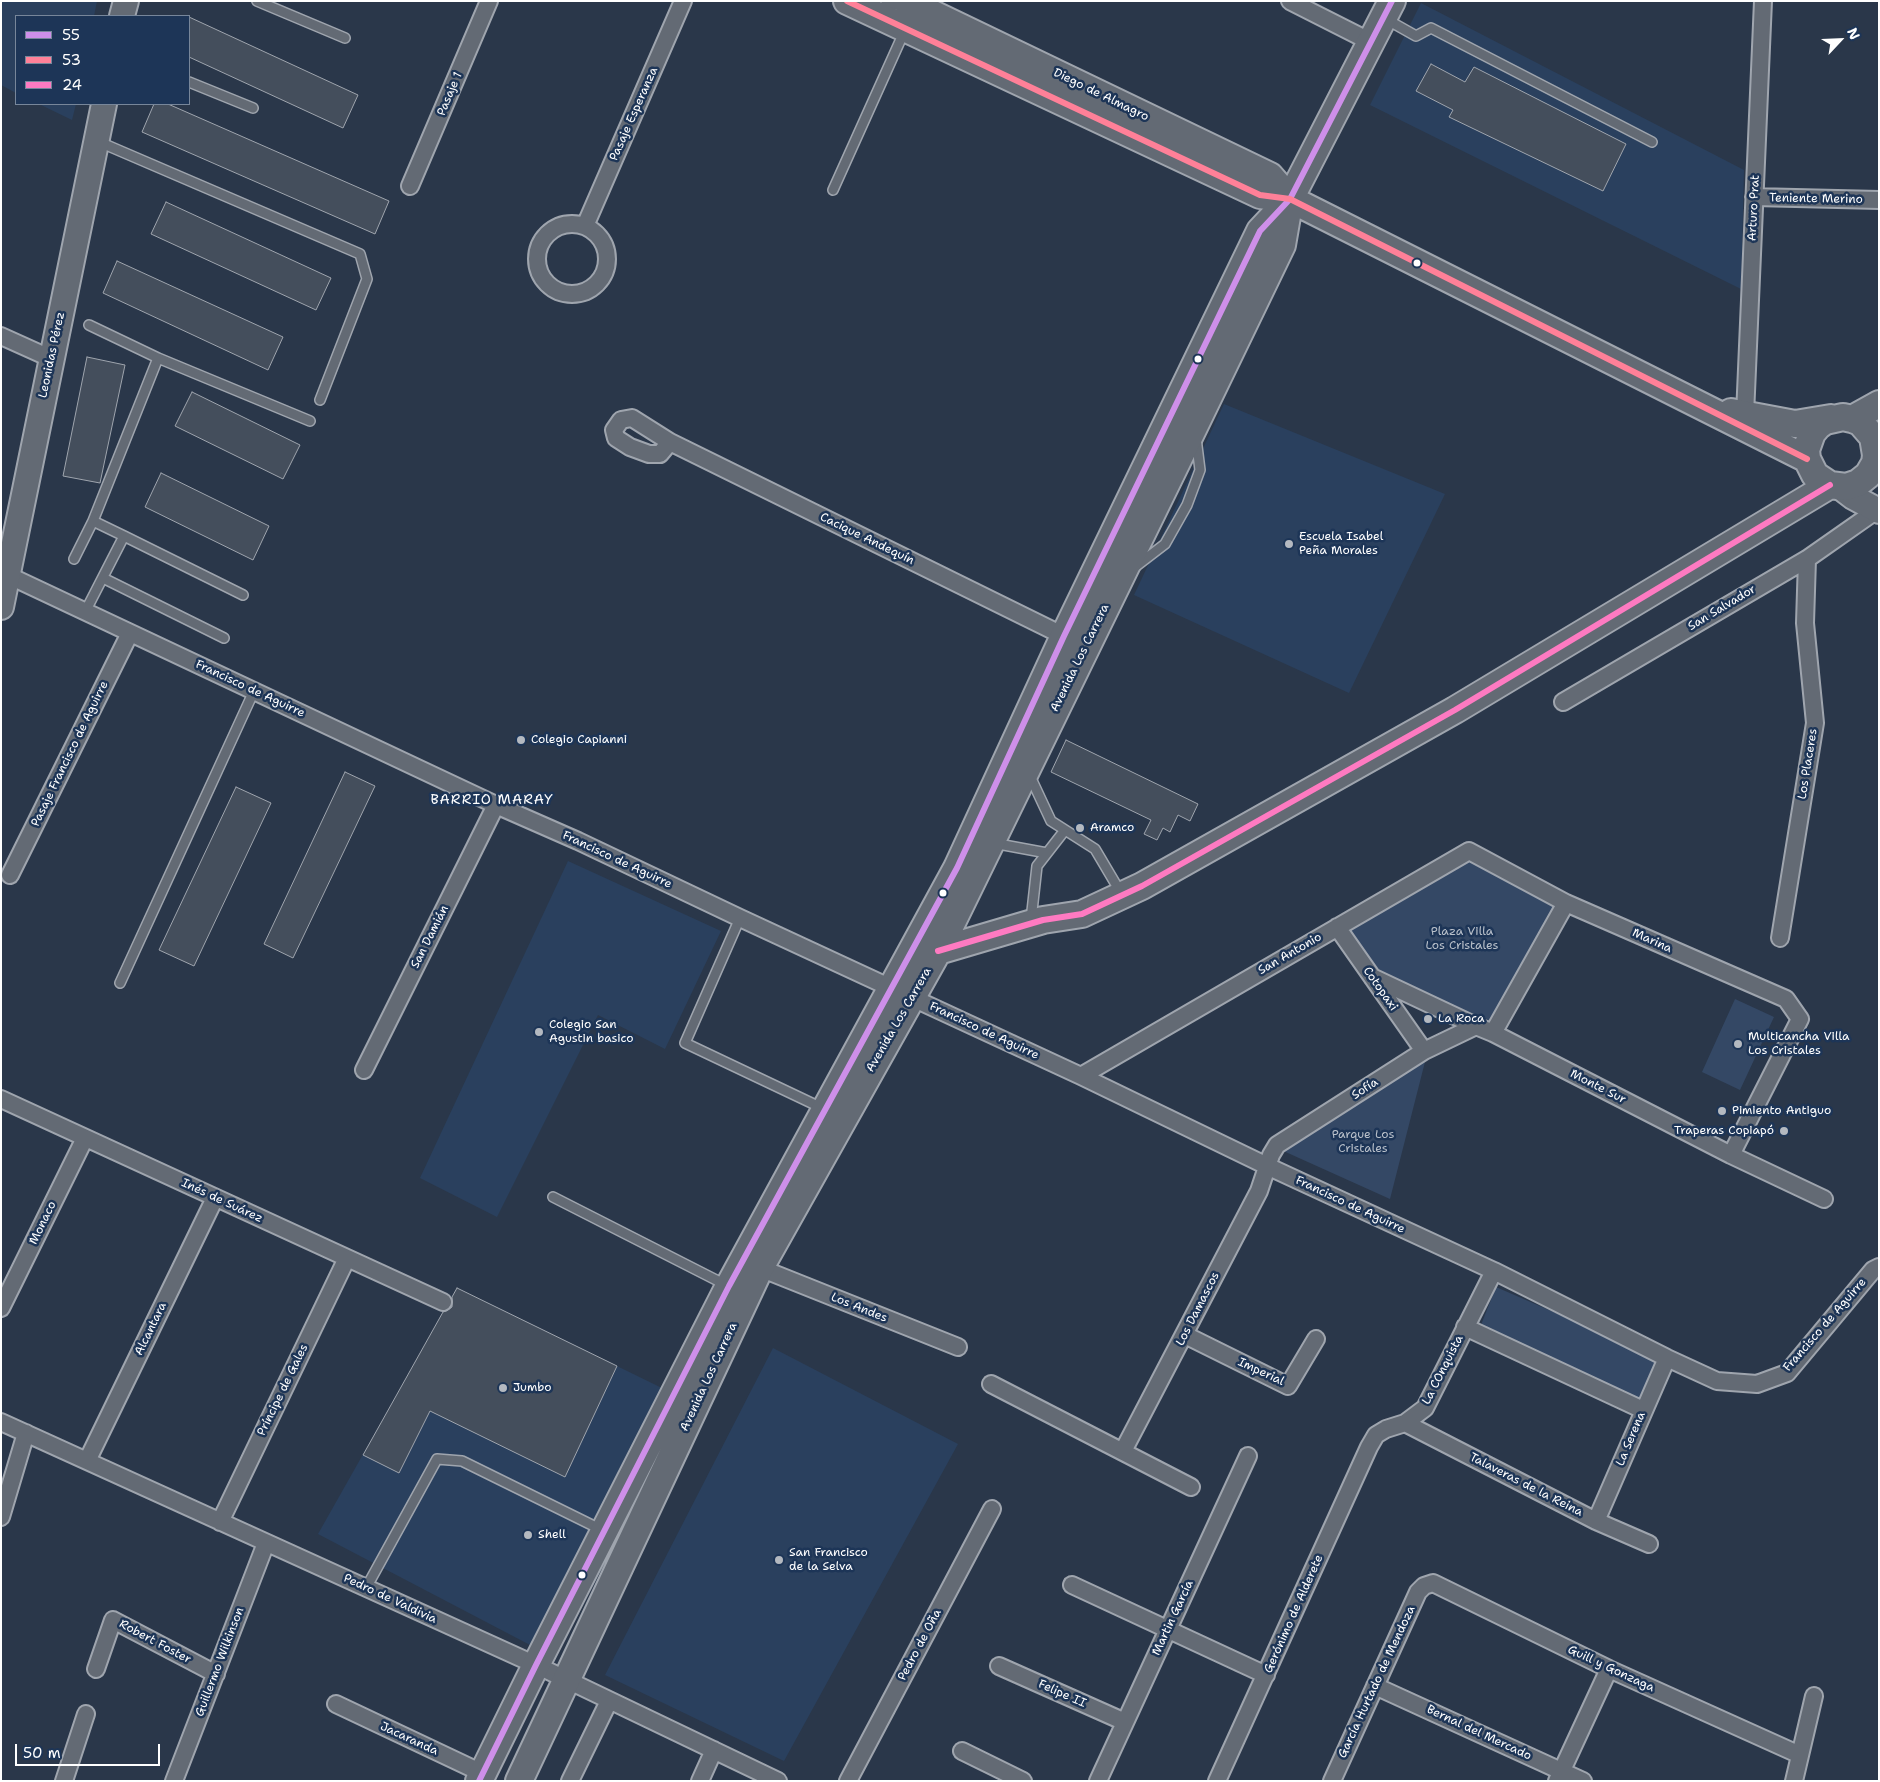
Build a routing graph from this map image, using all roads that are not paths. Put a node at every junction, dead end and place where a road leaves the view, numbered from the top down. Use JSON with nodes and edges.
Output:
{"nodes":[{"id":1,"x":126,"y":1,"type":"edge"},
{"id":2,"x":257,"y":1,"type":"edge"},
{"id":3,"x":489,"y":1,"type":"edge"},
{"id":4,"x":683,"y":1,"type":"edge"},
{"id":5,"x":846,"y":1,"type":"edge"},
{"id":6,"x":906,"y":1,"type":"edge"},
{"id":7,"x":1290,"y":1,"type":"edge"},
{"id":8,"x":1763,"y":1,"type":"edge"},
{"id":9,"x":1388,"y":9,"type":"edge"},
{"id":10,"x":122,"y":15,"type":"edge"},
{"id":11,"x":893,"y":16,"type":"edge"},
{"id":12,"x":345,"y":38,"type":"dead end"},
{"id":13,"x":1371,"y":42,"type":"junction"},
{"id":14,"x":190,"y":82,"type":"edge"},
{"id":15,"x":104,"y":105,"type":"edge"},
{"id":16,"x":253,"y":108,"type":"dead end"},
{"id":17,"x":97,"y":141,"type":"junction"},
{"id":18,"x":1652,"y":142,"type":"dead end"},
{"id":19,"x":410,"y":186,"type":"dead end"},
{"id":20,"x":832,"y":190,"type":"dead end"},
{"id":21,"x":1754,"y":198,"type":"junction"},
{"id":22,"x":1290,"y":199,"type":"junction"},
{"id":23,"x":1879,"y":200,"type":"edge"},
{"id":24,"x":585,"y":226,"type":"junction"},
{"id":25,"x":89,"y":325,"type":"dead end"},
{"id":26,"x":1,"y":336,"type":"edge"},
{"id":27,"x":158,"y":358,"type":"junction"},
{"id":28,"x":52,"y":359,"type":"junction"},
{"id":29,"x":320,"y":400,"type":"dead end"},
{"id":30,"x":1692,"y":402,"type":"junction"},
{"id":31,"x":1879,"y":404,"type":"edge"},
{"id":32,"x":1745,"y":416,"type":"junction"},
{"id":33,"x":1843,"y":418,"type":"junction"},
{"id":34,"x":310,"y":421,"type":"dead end"},
{"id":35,"x":670,"y":442,"type":"dead end"},
{"id":36,"x":1807,"y":459,"type":"junction"},
{"id":37,"x":1876,"y":464,"type":"edge"},
{"id":38,"x":1835,"y":486,"type":"junction"},
{"id":39,"x":1878,"y":510,"type":"edge"},
{"id":40,"x":93,"y":521,"type":"junction"},
{"id":41,"x":124,"y":536,"type":"junction"},
{"id":42,"x":74,"y":559,"type":"dead end"},
{"id":43,"x":1807,"y":559,"type":"junction"},
{"id":44,"x":4,"y":573,"type":"edge"},
{"id":45,"x":103,"y":578,"type":"junction"},
{"id":46,"x":242,"y":595,"type":"dead end"},
{"id":47,"x":1,"y":606,"type":"edge"},
{"id":48,"x":85,"y":612,"type":"junction"},
{"id":49,"x":130,"y":633,"type":"junction"},
{"id":50,"x":1064,"y":636,"type":"junction"},
{"id":51,"x":224,"y":638,"type":"dead end"},
{"id":52,"x":254,"y":691,"type":"junction"},
{"id":53,"x":1563,"y":702,"type":"dead end"},
{"id":54,"x":1027,"y":768,"type":"junction"},
{"id":55,"x":496,"y":805,"type":"junction"},
{"id":56,"x":1065,"y":830,"type":"junction"},
{"id":57,"x":990,"y":842,"type":"junction"},
{"id":58,"x":1047,"y":853,"type":"junction"},
{"id":59,"x":1499,"y":866,"type":"joint"},
{"id":60,"x":10,"y":875,"type":"dead end"},
{"id":61,"x":1122,"y":895,"type":"junction"},
{"id":62,"x":1566,"y":904,"type":"junction"},
{"id":63,"x":740,"y":918,"type":"junction"},
{"id":64,"x":1031,"y":924,"type":"junction"},
{"id":65,"x":1337,"y":927,"type":"junction"},
{"id":66,"x":1780,"y":938,"type":"dead end"},
{"id":67,"x":938,"y":951,"type":"junction"},
{"id":68,"x":1372,"y":977,"type":"junction"},
{"id":69,"x":120,"y":983,"type":"dead end"},
{"id":70,"x":901,"y":993,"type":"junction"},
{"id":71,"x":1476,"y":1026,"type":"junction"},
{"id":72,"x":1493,"y":1033,"type":"junction"},
{"id":73,"x":1424,"y":1051,"type":"junction"},
{"id":74,"x":364,"y":1070,"type":"dead end"},
{"id":75,"x":1081,"y":1076,"type":"junction"},
{"id":76,"x":1,"y":1099,"type":"edge"},
{"id":77,"x":825,"y":1110,"type":"junction"},
{"id":78,"x":85,"y":1138,"type":"junction"},
{"id":79,"x":1731,"y":1155,"type":"junction"},
{"id":80,"x":1267,"y":1166,"type":"junction"},
{"id":81,"x":553,"y":1197,"type":"dead end"},
{"id":82,"x":215,"y":1198,"type":"junction"},
{"id":83,"x":1824,"y":1199,"type":"dead end"},
{"id":84,"x":347,"y":1258,"type":"junction"},
{"id":85,"x":1879,"y":1267,"type":"edge"},
{"id":86,"x":760,"y":1268,"type":"junction"},
{"id":87,"x":1494,"y":1271,"type":"junction"},
{"id":88,"x":729,"y":1286,"type":"junction"},
{"id":89,"x":443,"y":1302,"type":"dead end"},
{"id":90,"x":1,"y":1308,"type":"edge"},
{"id":91,"x":1465,"y":1327,"type":"junction"},
{"id":92,"x":1185,"y":1335,"type":"junction"},
{"id":93,"x":1316,"y":1339,"type":"dead end"},
{"id":94,"x":958,"y":1347,"type":"dead end"},
{"id":95,"x":1668,"y":1358,"type":"junction"},
{"id":96,"x":991,"y":1384,"type":"dead end"},
{"id":97,"x":1643,"y":1410,"type":"junction"},
{"id":98,"x":1,"y":1422,"type":"edge"},
{"id":99,"x":1406,"y":1423,"type":"junction"},
{"id":100,"x":26,"y":1433,"type":"junction"},
{"id":101,"x":1369,"y":1447,"type":"joint"},
{"id":102,"x":1123,"y":1451,"type":"junction"},
{"id":103,"x":1248,"y":1456,"type":"dead end"},
{"id":104,"x":87,"y":1461,"type":"junction"},
{"id":105,"x":1191,"y":1487,"type":"dead end"},
{"id":106,"x":992,"y":1509,"type":"dead end"},
{"id":107,"x":1,"y":1517,"type":"edge"},
{"id":108,"x":1596,"y":1521,"type":"junction"},
{"id":109,"x":220,"y":1522,"type":"junction"},
{"id":110,"x":604,"y":1531,"type":"junction"},
{"id":111,"x":266,"y":1543,"type":"junction"},
{"id":112,"x":1649,"y":1544,"type":"dead end"},
{"id":113,"x":1072,"y":1585,"type":"dead end"},
{"id":114,"x":1424,"y":1586,"type":"joint"},
{"id":115,"x":366,"y":1588,"type":"junction"},
{"id":116,"x":1168,"y":1630,"type":"junction"},
{"id":117,"x":536,"y":1666,"type":"junction"},
{"id":118,"x":999,"y":1666,"type":"dead end"},
{"id":119,"x":96,"y":1669,"type":"dead end"},
{"id":120,"x":1609,"y":1669,"type":"junction"},
{"id":121,"x":216,"y":1674,"type":"junction"},
{"id":122,"x":1266,"y":1675,"type":"junction"},
{"id":123,"x":566,"y":1680,"type":"junction"},
{"id":124,"x":1375,"y":1686,"type":"junction"},
{"id":125,"x":1814,"y":1696,"type":"dead end"},
{"id":126,"x":609,"y":1700,"type":"junction"},
{"id":127,"x":336,"y":1704,"type":"dead end"},
{"id":128,"x":86,"y":1714,"type":"dead end"},
{"id":129,"x":1125,"y":1722,"type":"junction"},
{"id":130,"x":714,"y":1750,"type":"junction"},
{"id":131,"x":962,"y":1751,"type":"dead end"},
{"id":132,"x":1800,"y":1755,"type":"junction"},
{"id":133,"x":1560,"y":1776,"type":"edge"},
{"id":134,"x":480,"y":1777,"type":"edge"},
{"id":135,"x":1333,"y":1780,"type":"edge"},
{"id":136,"x":64,"y":1781,"type":"edge"},
{"id":137,"x":174,"y":1781,"type":"edge"},
{"id":138,"x":519,"y":1781,"type":"edge"},
{"id":139,"x":570,"y":1781,"type":"edge"},
{"id":140,"x":700,"y":1781,"type":"edge"},
{"id":141,"x":778,"y":1781,"type":"edge"},
{"id":142,"x":848,"y":1781,"type":"edge"},
{"id":143,"x":1023,"y":1781,"type":"edge"},
{"id":144,"x":1098,"y":1781,"type":"edge"},
{"id":145,"x":1217,"y":1781,"type":"edge"},
{"id":146,"x":1583,"y":1781,"type":"edge"},
{"id":147,"x":1794,"y":1781,"type":"edge"}],
"edges":[{"from":1,"to":10,"type":"street"},
{"from":2,"to":12,"type":"lane"},
{"from":3,"to":19,"type":"street","name":"Pasaje 1"},
{"from":4,"to":24,"type":"street","name":"Pasaje Esperanza"},
{"from":5,"to":11,"type":"main road","name":"Diego de Almagro"},
{"from":6,"to":22,"type":"main road","name":"Diego de Almagro"},
{"from":7,"to":13,"type":"street"},
{"from":8,"to":21,"type":"street","name":"Arturo Prat"},
{"from":9,"to":13,"type":"main road","name":"Avenida Los Carrera"},
{"from":9,"to":18,"type":"lane"},
{"from":11,"to":20,"type":"lane"},
{"from":11,"to":22,"type":"main road","name":"Diego de Almagro"},
{"from":13,"to":22,"type":"main road","name":"Avenida Los Carrera"},
{"from":14,"to":16,"type":"lane"},
{"from":15,"to":17,"type":"street","name":"Leonidas Pérez"},
{"from":17,"to":28,"type":"street","name":"Leonidas Pérez"},
{"from":17,"to":29,"type":"lane"},
{"from":21,"to":23,"type":"street","name":"Teniente Merino"},
{"from":21,"to":32,"type":"street","name":"Arturo Prat"},
{"from":22,"to":30,"type":"main road","name":"Diego de Almagro"},
{"from":22,"to":50,"type":"main road","name":"Avenida Los Carrera"},
{"from":22,"to":54,"type":"main road","name":"Avenida Los Carrera"},
{"from":24,"to":24,"type":"street"},
{"from":25,"to":27,"type":"lane"},
{"from":26,"to":28,"type":"street"},
{"from":27,"to":34,"type":"lane"},
{"from":27,"to":40,"type":"lane"},
{"from":28,"to":44,"type":"street","name":"Leonidas Pérez"},
{"from":30,"to":32,"type":"main road","name":"Diego de Almagro"},
{"from":30,"to":36,"type":"main road","name":"Diego de Almagro"},
{"from":31,"to":33,"type":"main road"},
{"from":32,"to":33,"type":"main road","name":"Diego de Almagro"},
{"from":33,"to":36,"type":"main road"},
{"from":33,"to":37,"type":"main road"},
{"from":35,"to":50,"type":"street","name":"Cacique Andequín"},
{"from":36,"to":38,"type":"main road"},
{"from":37,"to":38,"type":"main road"},
{"from":38,"to":39,"type":"street"},
{"from":38,"to":61,"type":"main road"},
{"from":39,"to":43,"type":"street","name":"San Salvador"},
{"from":40,"to":41,"type":"lane"},
{"from":40,"to":42,"type":"lane"},
{"from":41,"to":45,"type":"lane"},
{"from":41,"to":46,"type":"lane"},
{"from":43,"to":53,"type":"street","name":"San Salvador"},
{"from":43,"to":66,"type":"street","name":"Los Placeres"},
{"from":44,"to":47,"type":"street","name":"Leonidas Pérez"},
{"from":44,"to":48,"type":"street","name":"Francisco de Aguirre"},
{"from":45,"to":48,"type":"lane"},
{"from":45,"to":51,"type":"lane"},
{"from":48,"to":49,"type":"street","name":"Francisco de Aguirre"},
{"from":49,"to":52,"type":"street","name":"Francisco de Aguirre"},
{"from":49,"to":60,"type":"street","name":"Pasaje Francisco de Aguirre"},
{"from":50,"to":70,"type":"main road","name":"Avenida Los Carrera"},
{"from":52,"to":55,"type":"street","name":"Francisco de Aguirre"},
{"from":52,"to":69,"type":"lane"},
{"from":54,"to":56,"type":"lane"},
{"from":54,"to":57,"type":"main road","name":"Avenida Los Carrera"},
{"from":55,"to":63,"type":"street","name":"Francisco de Aguirre"},
{"from":55,"to":74,"type":"street","name":"San Damián"},
{"from":56,"to":58,"type":"lane"},
{"from":56,"to":61,"type":"lane"},
{"from":57,"to":58,"type":"lane"},
{"from":57,"to":67,"type":"main road","name":"Avenida Los Carrera"},
{"from":58,"to":64,"type":"lane"},
{"from":59,"to":62,"type":"street","name":"Marina"},
{"from":59,"to":65,"type":"street","name":"San Antonio"},
{"from":61,"to":64,"type":"main road"},
{"from":62,"to":72,"type":"street"},
{"from":62,"to":79,"type":"street","name":"Marina"},
{"from":63,"to":70,"type":"street","name":"Francisco de Aguirre"},
{"from":63,"to":77,"type":"lane"},
{"from":64,"to":67,"type":"main road"},
{"from":65,"to":68,"type":"street","name":"Cotopaxi"},
{"from":65,"to":75,"type":"street","name":"San Antonio"},
{"from":67,"to":70,"type":"main road","name":"Avenida Los Carrera"},
{"from":68,"to":71,"type":"street","name":"Monte Sur"},
{"from":68,"to":73,"type":"street","name":"Cotopaxi"},
{"from":70,"to":75,"type":"street","name":"Francisco de Aguirre"},
{"from":70,"to":77,"type":"main road","name":"Avenida Los Carrera"},
{"from":70,"to":86,"type":"main road","name":"Avenida Los Carrera"},
{"from":71,"to":72,"type":"street","name":"Monte Sur"},
{"from":71,"to":73,"type":"street","name":"Sofía"},
{"from":72,"to":79,"type":"street","name":"Monte Sur"},
{"from":73,"to":80,"type":"street","name":"Sofía"},
{"from":75,"to":80,"type":"street","name":"Francisco de Aguirre"},
{"from":76,"to":78,"type":"street","name":"Inés de Suárez"},
{"from":77,"to":88,"type":"main road","name":"Avenida Los Carrera"},
{"from":78,"to":82,"type":"street","name":"Inés de Suárez"},
{"from":78,"to":90,"type":"street","name":"Monaco"},
{"from":79,"to":83,"type":"street","name":"Monte Sur"},
{"from":80,"to":87,"type":"street","name":"Francisco de Aguirre"},
{"from":80,"to":92,"type":"street","name":"Los Damascos"},
{"from":81,"to":88,"type":"lane"},
{"from":82,"to":84,"type":"street","name":"Inés de Suárez"},
{"from":82,"to":104,"type":"street","name":"Alcantara"},
{"from":84,"to":89,"type":"street","name":"Inés de Suárez"},
{"from":84,"to":109,"type":"street","name":"Príncipe de Gales"},
{"from":85,"to":95,"type":"street","name":"Francisco de Aguirre"},
{"from":86,"to":94,"type":"street","name":"Los Andes"},
{"from":86,"to":123,"type":"main road","name":"Avenida Los Carrera"},
{"from":87,"to":91,"type":"street","name":"La COnquista"},
{"from":87,"to":95,"type":"street","name":"Francisco de Aguirre"},
{"from":88,"to":110,"type":"main road","name":"Avenida Los Carrera"},
{"from":91,"to":97,"type":"street"},
{"from":91,"to":99,"type":"street","name":"La COnquista"},
{"from":92,"to":93,"type":"street","name":"Imperial"},
{"from":92,"to":102,"type":"street","name":"Los Damascos"},
{"from":95,"to":97,"type":"street","name":"La Serena"},
{"from":96,"to":102,"type":"street"},
{"from":97,"to":108,"type":"street","name":"La Serena"},
{"from":98,"to":100,"type":"street","name":"Pedro de Valdivia"},
{"from":99,"to":101,"type":"street","name":"La COnquista"},
{"from":99,"to":108,"type":"street","name":"Talaveras de la Reina"},
{"from":100,"to":104,"type":"street","name":"Pedro de Valdivia"},
{"from":100,"to":107,"type":"street"},
{"from":101,"to":122,"type":"street","name":"Gerónimo de Alderete"},
{"from":102,"to":105,"type":"street"},
{"from":103,"to":116,"type":"street","name":"Martin García"},
{"from":104,"to":109,"type":"street","name":"Pedro de Valdivia"},
{"from":106,"to":142,"type":"street","name":"Pedro de Oña"},
{"from":108,"to":112,"type":"street","name":"Talaveras de la Reina"},
{"from":109,"to":111,"type":"street","name":"Pedro de Valdivia"},
{"from":110,"to":115,"type":"lane"},
{"from":110,"to":117,"type":"main road","name":"Avenida Los Carrera"},
{"from":111,"to":115,"type":"street","name":"Pedro de Valdivia"},
{"from":111,"to":121,"type":"street","name":"Guillermo Wilkinson"},
{"from":113,"to":116,"type":"street"},
{"from":114,"to":120,"type":"street","name":"Guill y Gonzaga"},
{"from":114,"to":124,"type":"street","name":"García Hurtado de Mendoza"},
{"from":115,"to":117,"type":"street","name":"Pedro de Valdivia"},
{"from":116,"to":122,"type":"street"},
{"from":116,"to":129,"type":"street","name":"Martin García"},
{"from":117,"to":123,"type":"street","name":"Pedro de Valdivia"},
{"from":117,"to":134,"type":"main road","name":"Avenida Los Carrera"},
{"from":118,"to":129,"type":"street","name":"Felipe II"},
{"from":119,"to":121,"type":"street","name":"Robert Foster"},
{"from":120,"to":132,"type":"street","name":"Guill y Gonzaga"},
{"from":120,"to":133,"type":"street"},
{"from":121,"to":137,"type":"street","name":"Guillermo Wilkinson"},
{"from":122,"to":145,"type":"street","name":"Gerónimo de Alderete"},
{"from":123,"to":126,"type":"street","name":"Pedro de Valdivia"},
{"from":123,"to":138,"type":"main road","name":"Avenida Los Carrera"},
{"from":124,"to":133,"type":"street","name":"Bernal del Mercado"},
{"from":124,"to":135,"type":"street","name":"García Hurtado de Mendoza"},
{"from":125,"to":132,"type":"street"},
{"from":126,"to":130,"type":"street","name":"Pedro de Valdivia"},
{"from":126,"to":139,"type":"street"},
{"from":127,"to":134,"type":"street","name":"Jacaranda"},
{"from":128,"to":136,"type":"street"},
{"from":129,"to":144,"type":"street","name":"Martin García"},
{"from":130,"to":140,"type":"street"},
{"from":130,"to":141,"type":"street","name":"Pedro de Valdivia"},
{"from":131,"to":143,"type":"street"},
{"from":132,"to":147,"type":"street"},
{"from":133,"to":146,"type":"street","name":"Bernal del Mercado"}]}
